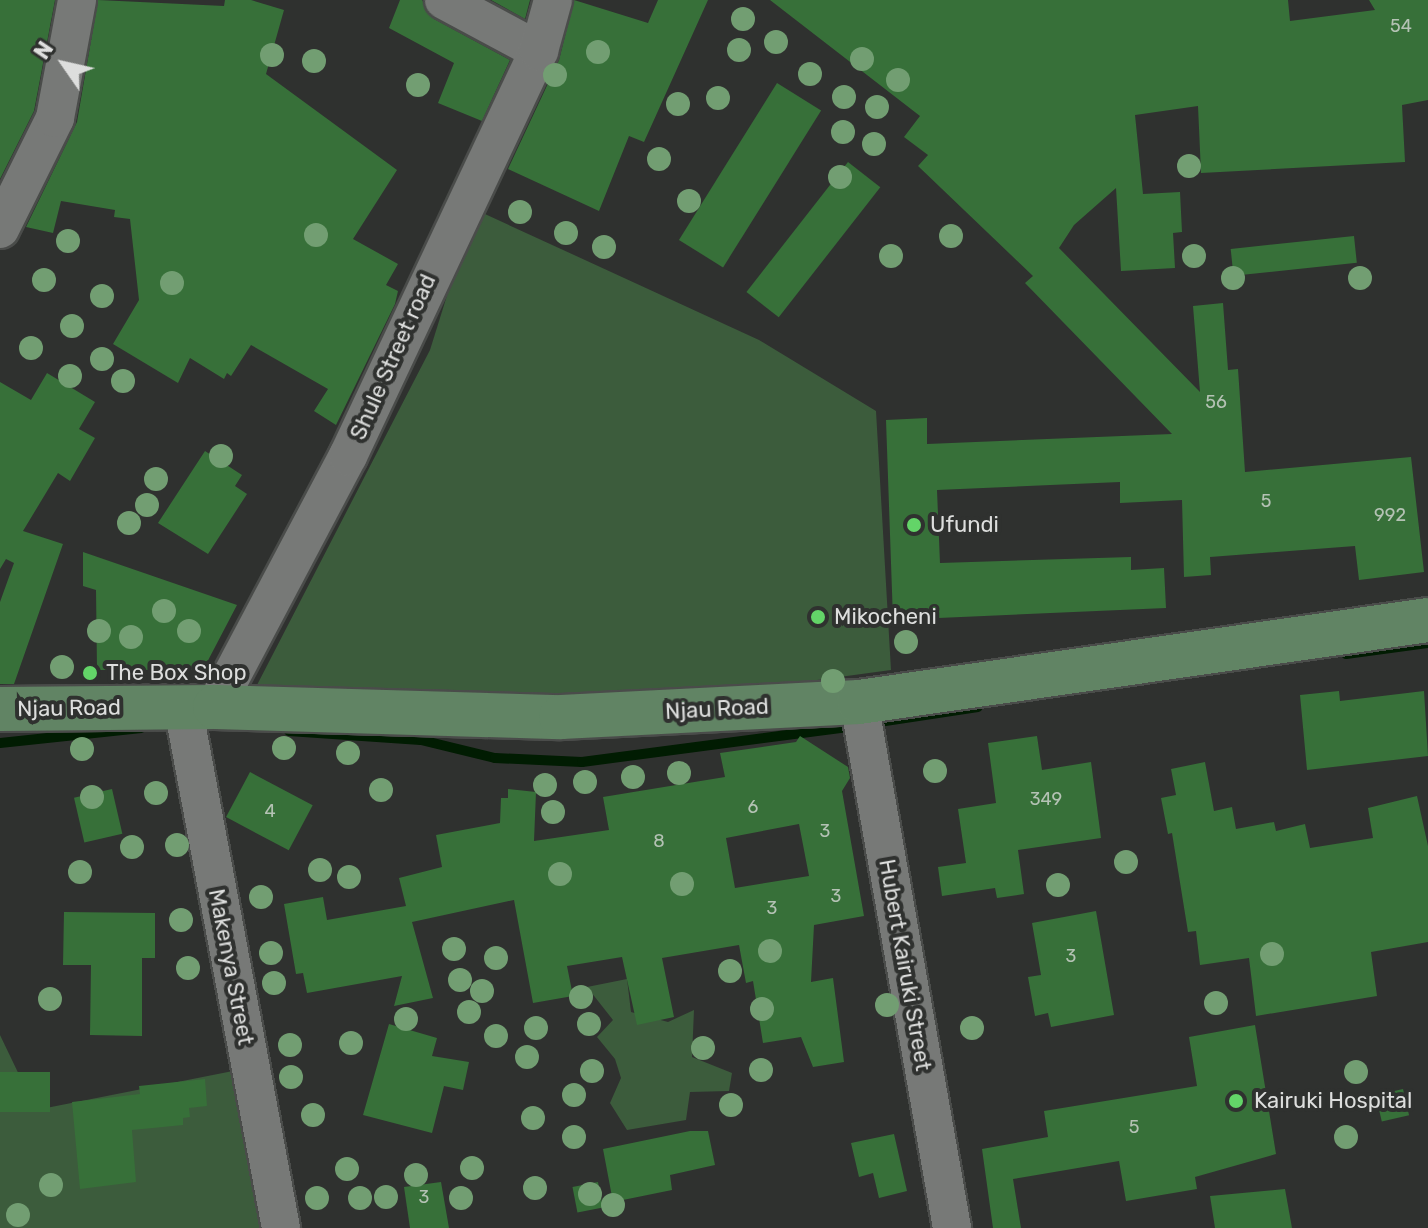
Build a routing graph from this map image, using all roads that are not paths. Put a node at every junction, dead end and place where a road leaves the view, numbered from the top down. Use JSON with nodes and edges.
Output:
{"nodes":[{"id":1,"x":77,"y":0,"type":"edge"},
{"id":2,"x":444,"y":0,"type":"edge"},
{"id":3,"x":553,"y":0,"type":"edge"},
{"id":4,"x":539,"y":51,"type":"junction"},
{"id":5,"x":0,"y":229,"type":"edge"},
{"id":6,"x":1428,"y":620,"type":"edge"},
{"id":7,"x":859,"y":702,"type":"junction"},
{"id":8,"x":199,"y":707,"type":"junction"},
{"id":9,"x":0,"y":709,"type":"edge"},
{"id":10,"x":281,"y":1228,"type":"edge"},
{"id":11,"x":952,"y":1228,"type":"edge"}],
"edges":[{"from":1,"to":5,"type":"street"},
{"from":2,"to":4,"type":"street"},
{"from":3,"to":4,"type":"street","name":"Shule Street road"},
{"from":4,"to":8,"type":"street","name":"Shule Street road"},
{"from":6,"to":7,"type":"street","name":"Njau Road"},
{"from":7,"to":8,"type":"street","name":"Njau Road"},
{"from":7,"to":11,"type":"street","name":"Hubert Kairuki Street"},
{"from":8,"to":9,"type":"street","name":"Njau Road"},
{"from":8,"to":10,"type":"street","name":"Makenya Street"}]}
